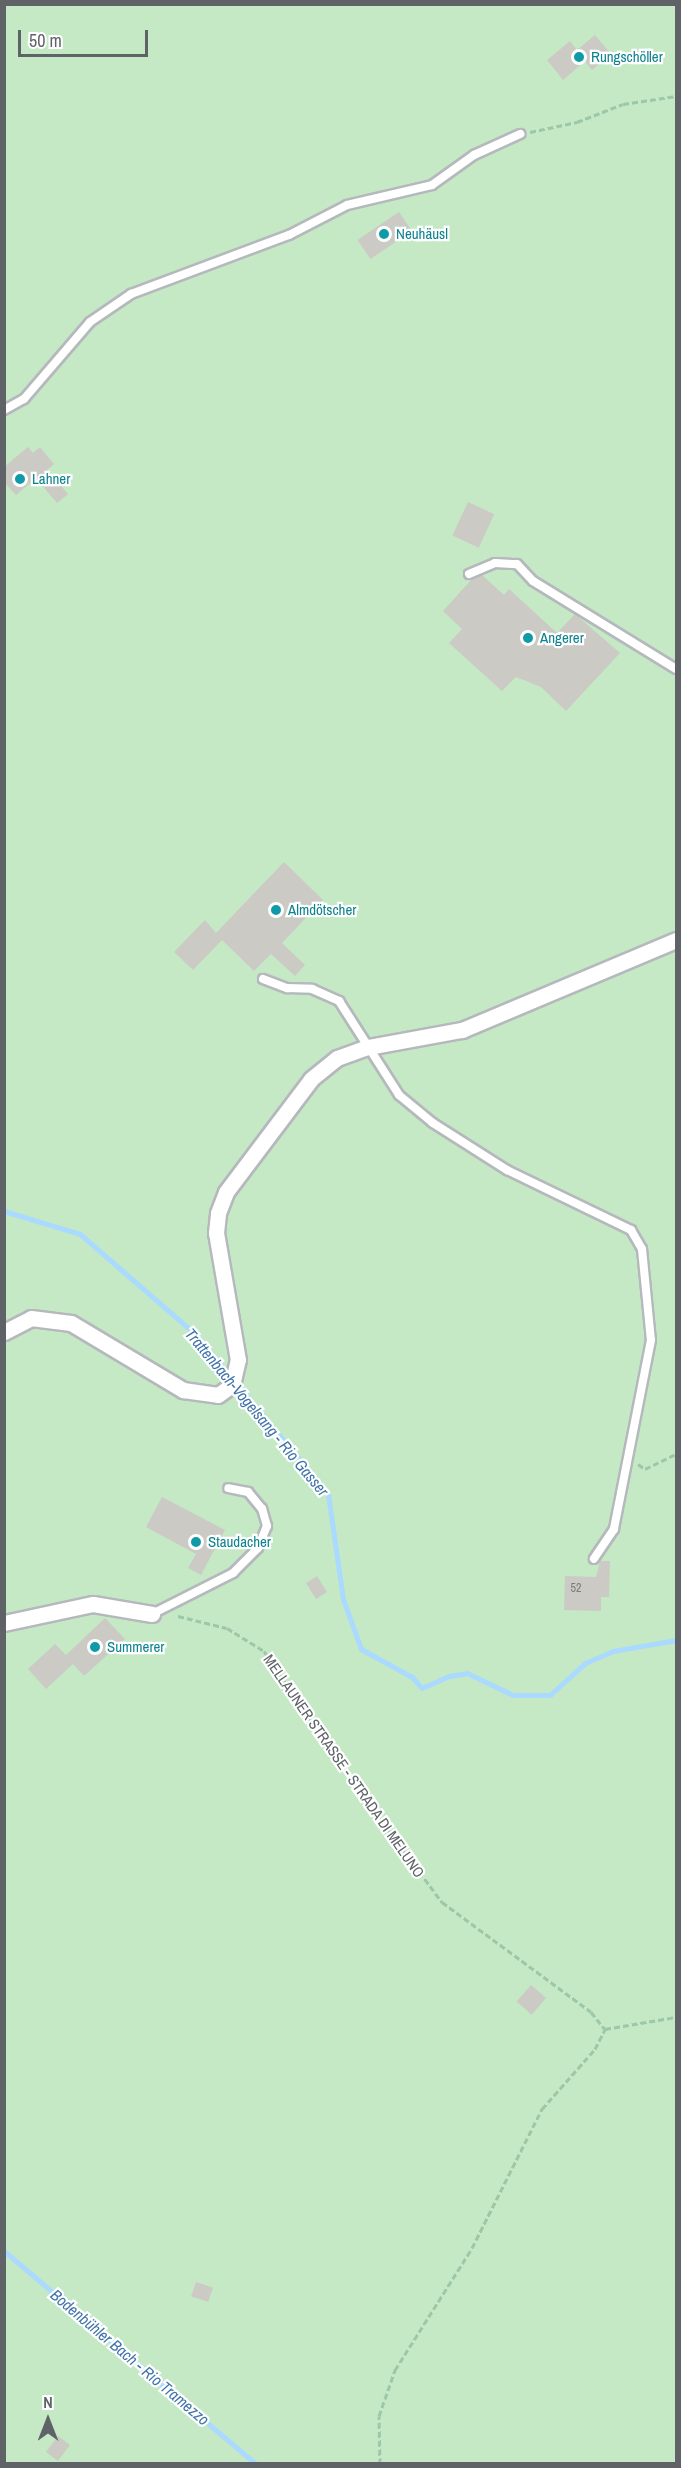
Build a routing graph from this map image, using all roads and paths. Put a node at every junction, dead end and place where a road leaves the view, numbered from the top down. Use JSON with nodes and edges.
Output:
{"nodes":[{"id":1,"x":676,"y":96,"type":"edge"},
{"id":2,"x":520,"y":134,"type":"joint"},
{"id":3,"x":4,"y":410,"type":"edge"},
{"id":4,"x":469,"y":574,"type":"dead end"},
{"id":5,"x":676,"y":669,"type":"edge"},
{"id":6,"x":676,"y":940,"type":"edge"},
{"id":7,"x":263,"y":979,"type":"dead end"},
{"id":8,"x":368,"y":1047,"type":"junction"},
{"id":9,"x":4,"y":1332,"type":"edge"},
{"id":10,"x":676,"y":1454,"type":"edge"},
{"id":11,"x":630,"y":1456,"type":"junction"},
{"id":12,"x":228,"y":1488,"type":"dead end"},
{"id":13,"x":594,"y":1559,"type":"dead end"},
{"id":14,"x":152,"y":1614,"type":"junction"},
{"id":15,"x":4,"y":1623,"type":"edge"},
{"id":16,"x":676,"y":2016,"type":"edge"},
{"id":17,"x":605,"y":2029,"type":"junction"},
{"id":18,"x":380,"y":2463,"type":"edge"}],
"edges":[{"from":1,"to":2,"type":"path"},
{"from":2,"to":3,"type":"lane"},
{"from":4,"to":5,"type":"lane"},
{"from":6,"to":8,"type":"street"},
{"from":7,"to":8,"type":"lane"},
{"from":8,"to":9,"type":"street"},
{"from":8,"to":11,"type":"lane"},
{"from":10,"to":11,"type":"path"},
{"from":11,"to":13,"type":"lane"},
{"from":12,"to":14,"type":"lane"},
{"from":14,"to":15,"type":"street"},
{"from":14,"to":17,"type":"path","name":"MELLAUNER STRASSE - STRADA DI MELUNO"},
{"from":16,"to":17,"type":"path"},
{"from":17,"to":18,"type":"path"}]}
